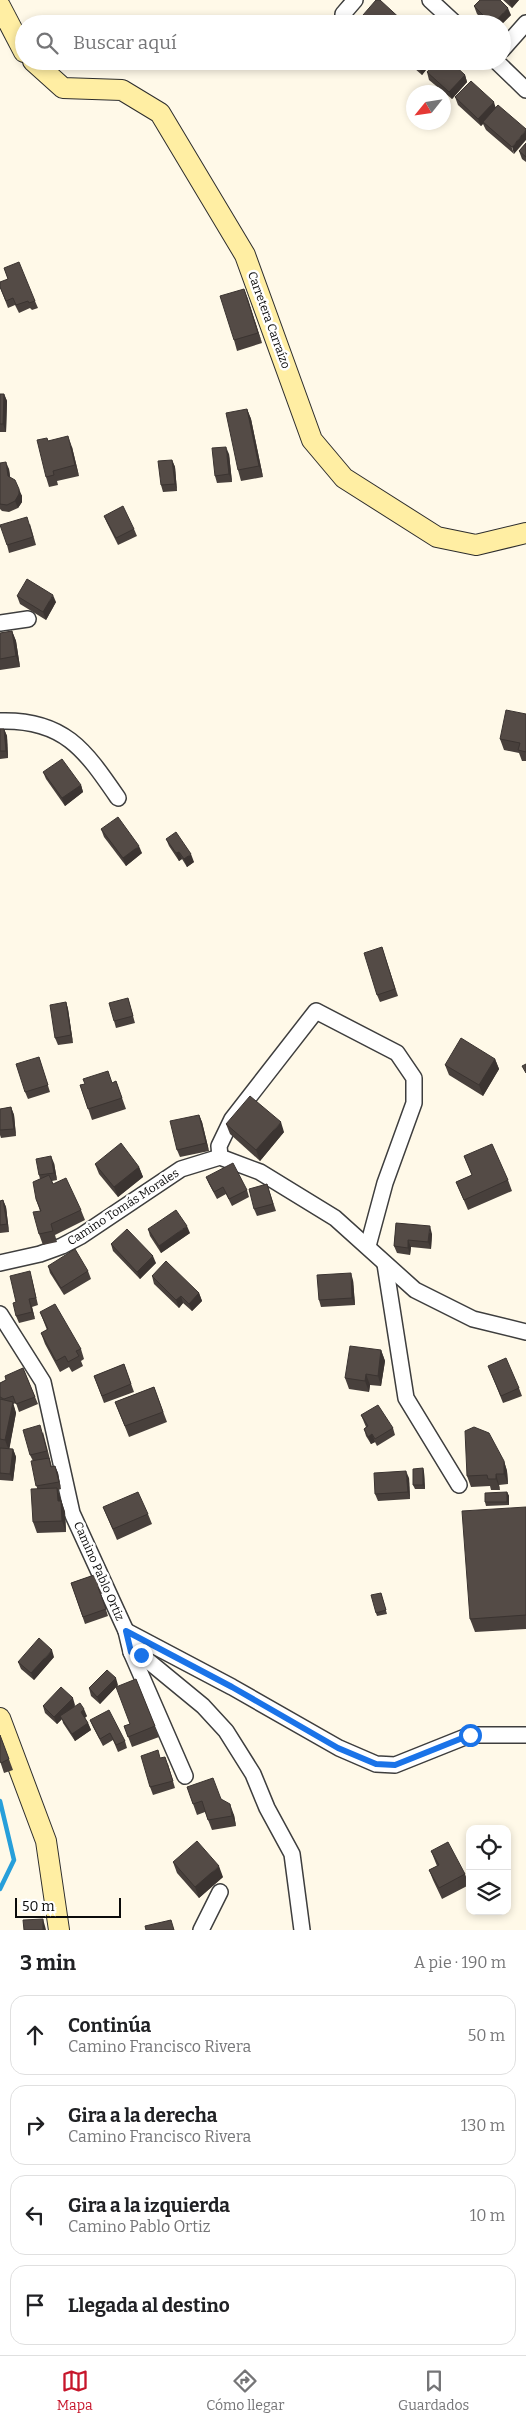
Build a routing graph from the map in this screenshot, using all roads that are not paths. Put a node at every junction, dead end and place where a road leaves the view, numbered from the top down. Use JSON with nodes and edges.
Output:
{"nodes":[{"id":1,"x":355,"y":0,"type":"edge"},
{"id":2,"x":430,"y":0,"type":"edge"},
{"id":3,"x":0,"y":6,"type":"edge"},
{"id":4,"x":343,"y":14,"type":"dead end"},
{"id":5,"x":446,"y":15,"type":"edge"},
{"id":6,"x":526,"y":23,"type":"edge"},
{"id":7,"x":15,"y":35,"type":"edge"},
{"id":8,"x":511,"y":40,"type":"edge"},
{"id":9,"x":43,"y":70,"type":"edge"},
{"id":10,"x":505,"y":70,"type":"edge"},
{"id":11,"x":526,"y":90,"type":"edge"},
{"id":12,"x":526,"y":533,"type":"edge"},
{"id":13,"x":28,"y":619,"type":"dead end"},
{"id":14,"x":0,"y":623,"type":"edge"},
{"id":15,"x":0,"y":721,"type":"edge"},
{"id":16,"x":118,"y":798,"type":"dead end"},
{"id":17,"x":220,"y":1157,"type":"junction"},
{"id":18,"x":368,"y":1246,"type":"junction"},
{"id":19,"x":0,"y":1263,"type":"edge"},
{"id":20,"x":385,"y":1264,"type":"junction"},
{"id":21,"x":0,"y":1314,"type":"edge"},
{"id":22,"x":526,"y":1332,"type":"edge"},
{"id":23,"x":459,"y":1485,"type":"dead end"},
{"id":24,"x":126,"y":1631,"type":"junction"},
{"id":25,"x":131,"y":1652,"type":"junction"},
{"id":26,"x":0,"y":1718,"type":"edge"},
{"id":27,"x":526,"y":1735,"type":"edge"},
{"id":28,"x":186,"y":1776,"type":"dead end"},
{"id":29,"x":220,"y":1892,"type":"dead end"},
{"id":30,"x":59,"y":1930,"type":"edge"},
{"id":31,"x":201,"y":1930,"type":"edge"},
{"id":32,"x":302,"y":1930,"type":"edge"}],
"edges":[{"from":1,"to":4,"type":"street"},
{"from":2,"to":5,"type":"street"},
{"from":3,"to":7,"type":"street"},
{"from":6,"to":8,"type":"street"},
{"from":9,"to":12,"type":"street","name":"Carretera Carraízo"},
{"from":10,"to":11,"type":"street"},
{"from":13,"to":14,"type":"street"},
{"from":15,"to":16,"type":"street"},
{"from":17,"to":18,"type":"street"},
{"from":17,"to":18,"type":"street"},
{"from":17,"to":19,"type":"street","name":"Camino Tomás Morales"},
{"from":18,"to":20,"type":"street"},
{"from":20,"to":22,"type":"street"},
{"from":20,"to":23,"type":"street"},
{"from":21,"to":24,"type":"street","name":"Camino Pablo Ortiz"},
{"from":24,"to":25,"type":"street","name":"Camino Pablo Ortiz"},
{"from":24,"to":27,"type":"street"},
{"from":25,"to":28,"type":"street","name":"Camino Pablo Ortiz"},
{"from":25,"to":32,"type":"street"},
{"from":26,"to":30,"type":"street"},
{"from":29,"to":31,"type":"street"}]}
